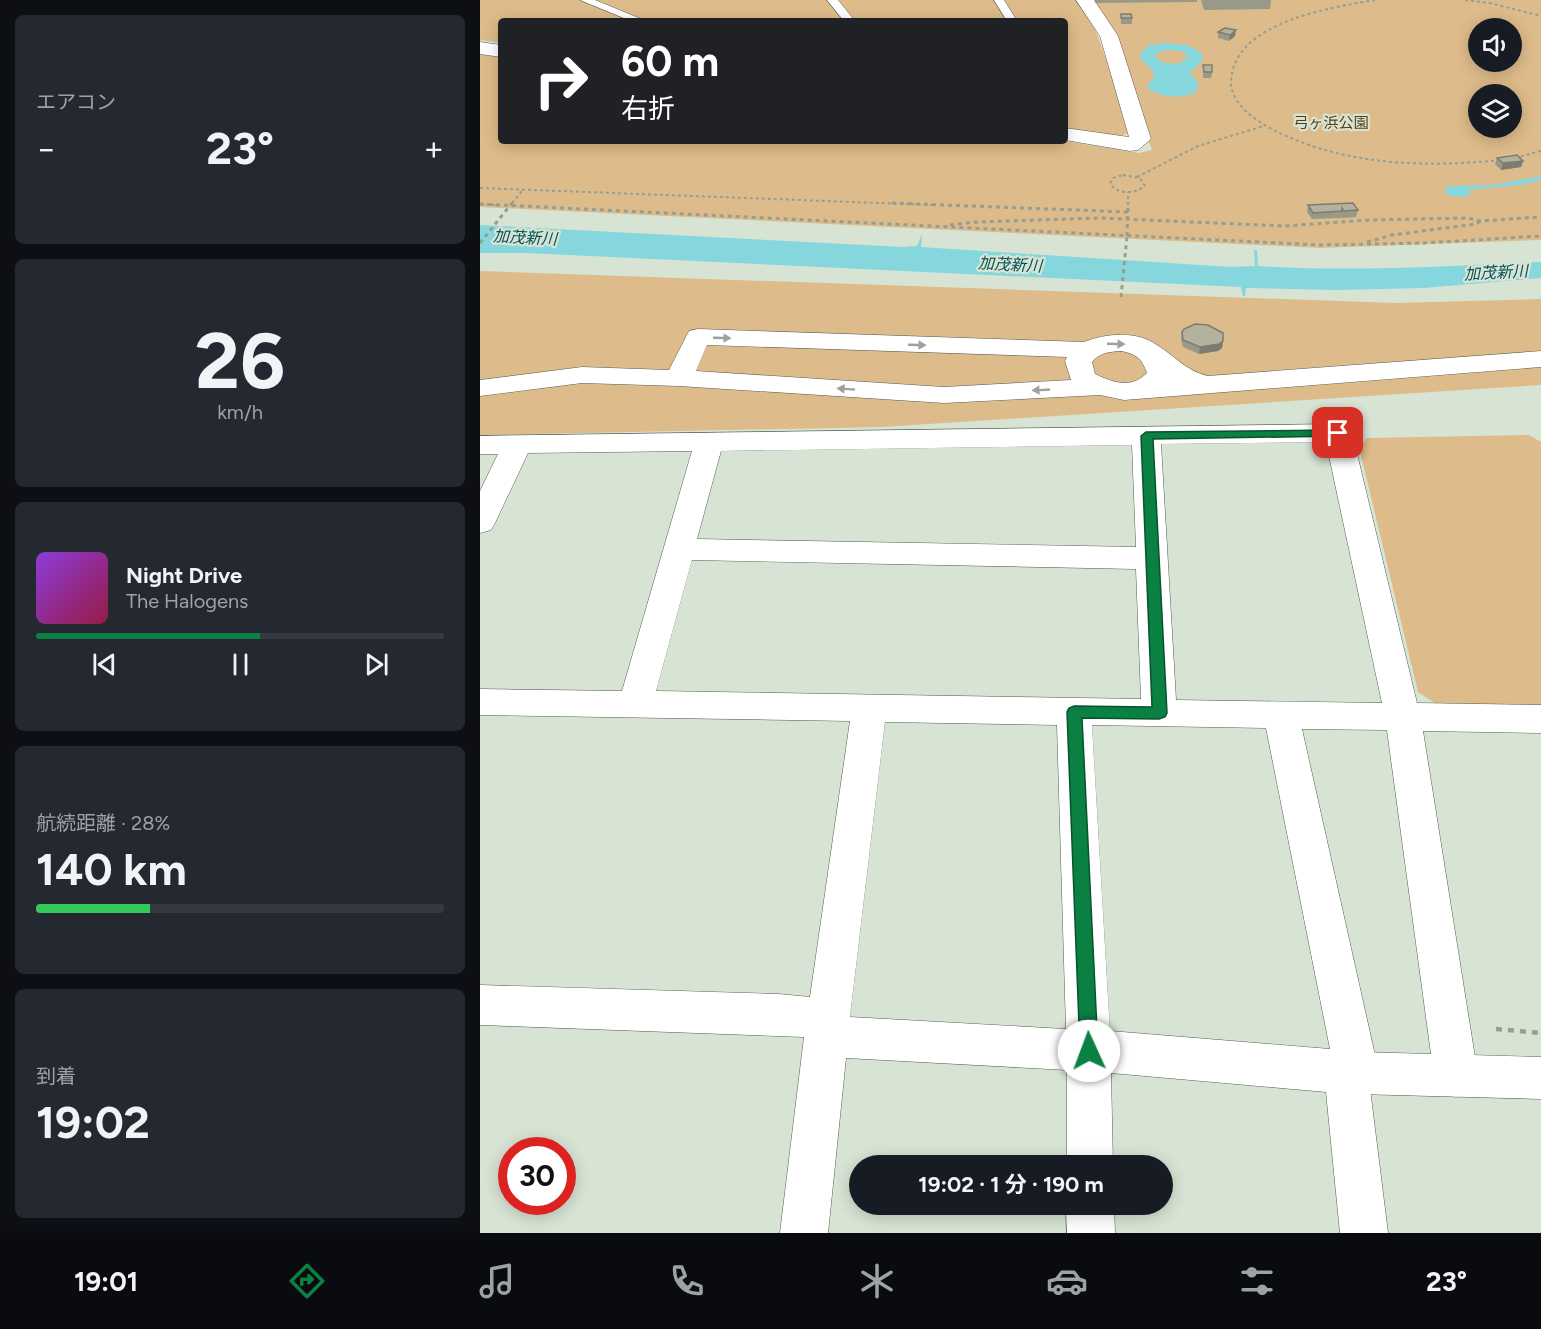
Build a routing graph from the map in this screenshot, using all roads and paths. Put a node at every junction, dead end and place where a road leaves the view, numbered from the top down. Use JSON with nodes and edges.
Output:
{"nodes":[{"id":1,"x":585,"y":0,"type":"edge"},
{"id":2,"x":832,"y":0,"type":"edge"},
{"id":3,"x":999,"y":0,"type":"edge"},
{"id":4,"x":1085,"y":0,"type":"edge"},
{"id":5,"x":1375,"y":0,"type":"edge"},
{"id":6,"x":1465,"y":0,"type":"edge"},
{"id":7,"x":1491,"y":1,"type":"edge"},
{"id":8,"x":1541,"y":16,"type":"edge"},
{"id":9,"x":633,"y":18,"type":"edge"},
{"id":10,"x":847,"y":18,"type":"edge"},
{"id":11,"x":1010,"y":18,"type":"edge"},
{"id":12,"x":480,"y":48,"type":"edge"},
{"id":13,"x":498,"y":51,"type":"edge"},
{"id":14,"x":1265,"y":126,"type":"junction"},
{"id":15,"x":1068,"y":135,"type":"edge"},
{"id":16,"x":1541,"y":151,"type":"edge"},
{"id":17,"x":1137,"y":177,"type":"junction"},
{"id":18,"x":480,"y":188,"type":"edge"},
{"id":19,"x":522,"y":190,"type":"junction"},
{"id":20,"x":1128,"y":192,"type":"junction"},
{"id":21,"x":480,"y":204,"type":"edge"},
{"id":22,"x":1128,"y":212,"type":"junction"},
{"id":23,"x":1541,"y":217,"type":"edge"},
{"id":24,"x":1128,"y":220,"type":"junction"},
{"id":25,"x":1480,"y":220,"type":"junction"},
{"id":26,"x":940,"y":227,"type":"junction"},
{"id":27,"x":1541,"y":236,"type":"edge"},
{"id":28,"x":480,"y":243,"type":"edge"},
{"id":29,"x":1359,"y":244,"type":"junction"},
{"id":30,"x":1121,"y":297,"type":"dead end"},
{"id":31,"x":1087,"y":350,"type":"junction"},
{"id":32,"x":1541,"y":359,"type":"edge"},
{"id":33,"x":1156,"y":360,"type":"junction"},
{"id":34,"x":679,"y":378,"type":"junction"},
{"id":35,"x":1208,"y":384,"type":"junction"},
{"id":36,"x":1099,"y":387,"type":"junction"},
{"id":37,"x":480,"y":388,"type":"edge"},
{"id":38,"x":1142,"y":390,"type":"junction"},
{"id":39,"x":1146,"y":436,"type":"junction"},
{"id":40,"x":709,"y":442,"type":"junction"},
{"id":41,"x":480,"y":445,"type":"edge"},
{"id":42,"x":517,"y":445,"type":"junction"},
{"id":43,"x":480,"y":523,"type":"edge"},
{"id":44,"x":679,"y":549,"type":"junction"},
{"id":45,"x":1152,"y":558,"type":"junction"},
{"id":46,"x":480,"y":702,"type":"edge"},
{"id":47,"x":635,"y":705,"type":"junction"},
{"id":48,"x":870,"y":709,"type":"junction"},
{"id":49,"x":1074,"y":712,"type":"junction"},
{"id":50,"x":1159,"y":713,"type":"junction"},
{"id":51,"x":1281,"y":715,"type":"junction"},
{"id":52,"x":1403,"y":717,"type":"junction"},
{"id":53,"x":1541,"y":719,"type":"edge"},
{"id":54,"x":480,"y":1005,"type":"edge"},
{"id":55,"x":827,"y":1027,"type":"junction"},
{"id":56,"x":1496,"y":1029,"type":"dead end"},
{"id":57,"x":1541,"y":1033,"type":"edge"},
{"id":58,"x":1089,"y":1051,"type":"junction"},
{"id":59,"x":1351,"y":1073,"type":"junction"},
{"id":60,"x":1456,"y":1076,"type":"junction"},
{"id":61,"x":1541,"y":1078,"type":"edge"},
{"id":62,"x":1090,"y":1155,"type":"edge"},
{"id":63,"x":1090,"y":1215,"type":"edge"},
{"id":64,"x":804,"y":1233,"type":"edge"},
{"id":65,"x":1091,"y":1233,"type":"edge"},
{"id":66,"x":1364,"y":1233,"type":"edge"}],
"edges":[{"from":1,"to":9,"type":"lane"},
{"from":2,"to":10,"type":"lane"},
{"from":3,"to":11,"type":"lane"},
{"from":4,"to":15,"type":"street"},
{"from":5,"to":14,"type":"path"},
{"from":6,"to":7,"type":"path"},
{"from":7,"to":8,"type":"path"},
{"from":12,"to":13,"type":"street"},
{"from":14,"to":16,"type":"path"},
{"from":14,"to":17,"type":"path"},
{"from":17,"to":20,"type":"path"},
{"from":17,"to":20,"type":"path"},
{"from":18,"to":19,"type":"path"},
{"from":19,"to":22,"type":"path"},
{"from":19,"to":28,"type":"path","bridge":true},
{"from":20,"to":22,"type":"path"},
{"from":21,"to":26,"type":"path"},
{"from":22,"to":24,"type":"path"},
{"from":23,"to":25,"type":"path"},
{"from":24,"to":25,"type":"path"},
{"from":24,"to":26,"type":"path"},
{"from":24,"to":30,"type":"path","bridge":true},
{"from":25,"to":29,"type":"path"},
{"from":26,"to":29,"type":"path"},
{"from":27,"to":29,"type":"path"},
{"from":31,"to":33,"type":"street","one_way":true},
{"from":34,"to":31,"type":"street","one_way":true},
{"from":31,"to":36,"type":"street"},
{"from":32,"to":35,"type":"street"},
{"from":33,"to":35,"type":"street"},
{"from":33,"to":38,"type":"street"},
{"from":36,"to":34,"type":"street","one_way":true},
{"from":34,"to":37,"type":"street"},
{"from":35,"to":38,"type":"street"},
{"from":36,"to":38,"type":"street"},
{"from":39,"to":40,"type":"street"},
{"from":39,"to":45,"type":"street"},
{"from":39,"to":52,"type":"street"},
{"from":40,"to":42,"type":"street"},
{"from":40,"to":44,"type":"street"},
{"from":41,"to":42,"type":"street"},
{"from":42,"to":43,"type":"street"},
{"from":44,"to":45,"type":"street"},
{"from":44,"to":47,"type":"street"},
{"from":45,"to":50,"type":"street"},
{"from":46,"to":47,"type":"street"},
{"from":47,"to":48,"type":"street"},
{"from":48,"to":49,"type":"street"},
{"from":48,"to":55,"type":"street"},
{"from":49,"to":50,"type":"street"},
{"from":49,"to":58,"type":"street"},
{"from":50,"to":51,"type":"street"},
{"from":51,"to":52,"type":"street"},
{"from":51,"to":59,"type":"street"},
{"from":52,"to":53,"type":"street"},
{"from":52,"to":60,"type":"street"},
{"from":54,"to":55,"type":"street"},
{"from":55,"to":58,"type":"street"},
{"from":55,"to":64,"type":"street"},
{"from":56,"to":57,"type":"path"},
{"from":58,"to":59,"type":"street"},
{"from":58,"to":62,"type":"street"},
{"from":59,"to":60,"type":"street"},
{"from":59,"to":66,"type":"street"},
{"from":60,"to":61,"type":"street"},
{"from":63,"to":65,"type":"street"}]}
